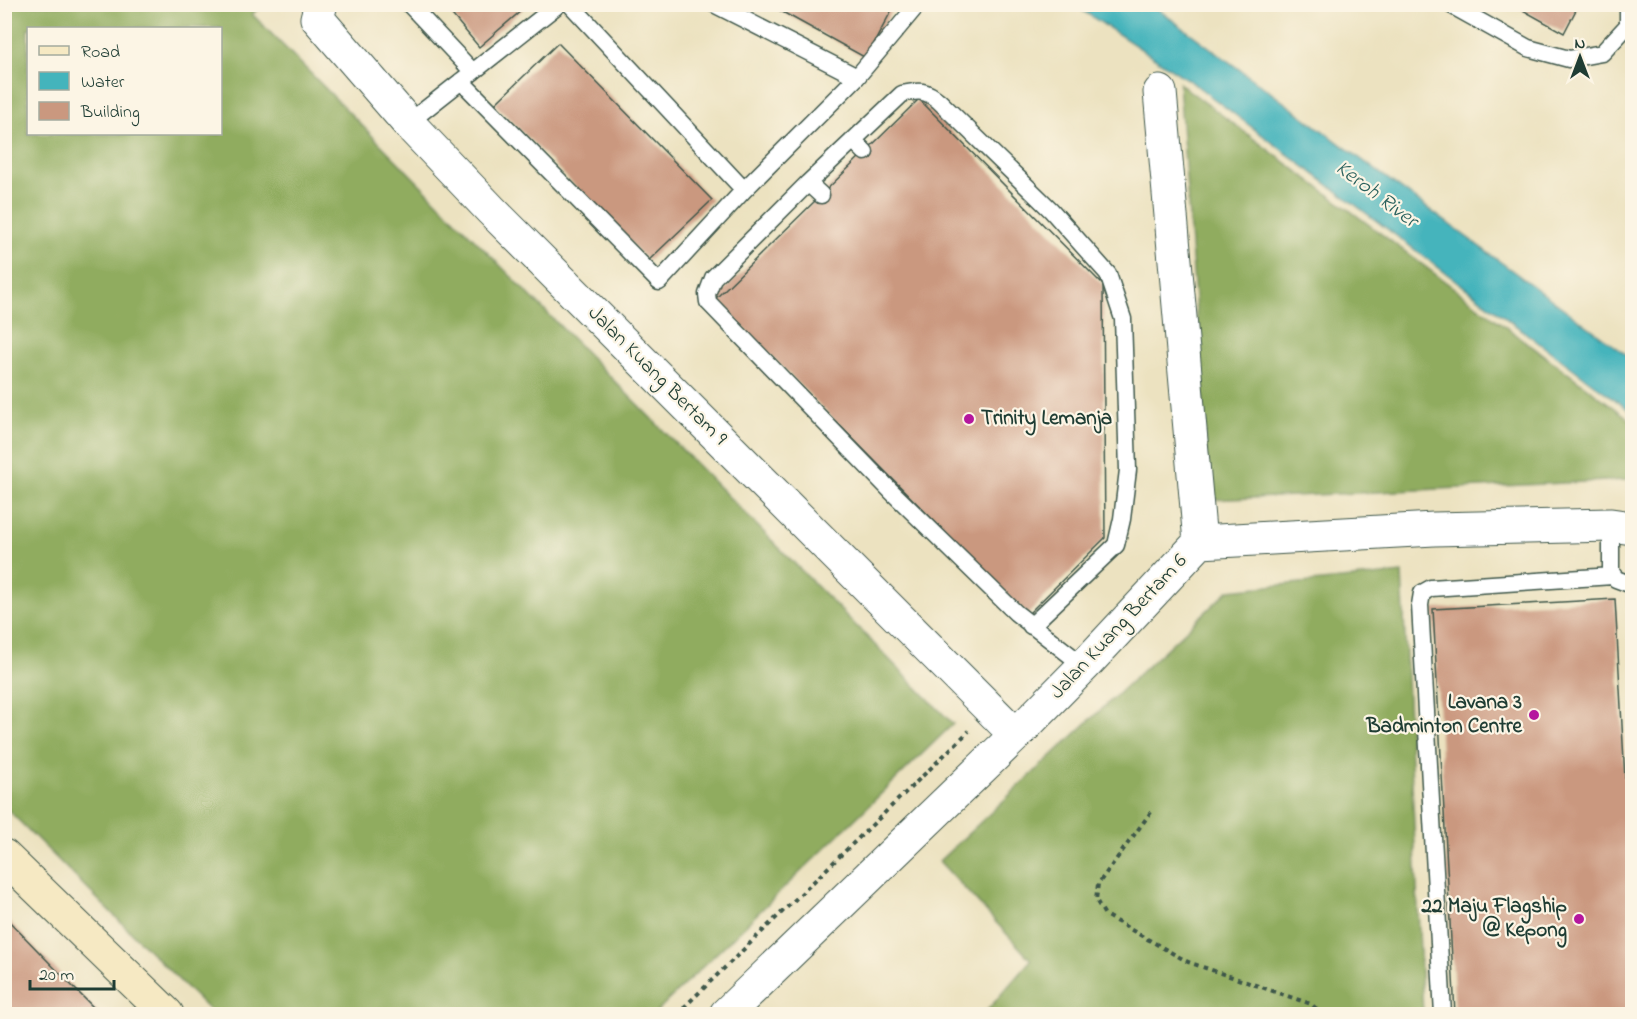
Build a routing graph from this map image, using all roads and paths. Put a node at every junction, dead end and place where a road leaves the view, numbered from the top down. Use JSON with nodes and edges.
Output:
{"nodes":[{"id":1,"x":321,"y":4,"type":"edge"},
{"id":2,"x":409,"y":4,"type":"edge"},
{"id":3,"x":559,"y":4,"type":"edge"},
{"id":4,"x":570,"y":4,"type":"edge"},
{"id":5,"x":714,"y":4,"type":"edge"},
{"id":6,"x":918,"y":4,"type":"edge"},
{"id":7,"x":1449,"y":4,"type":"edge"},
{"id":8,"x":1628,"y":4,"type":"edge"},
{"id":9,"x":467,"y":77,"type":"junction"},
{"id":10,"x":857,"y":77,"type":"junction"},
{"id":11,"x":1160,"y":92,"type":"dead end"},
{"id":12,"x":408,"y":123,"type":"junction"},
{"id":13,"x":853,"y":140,"type":"junction"},
{"id":14,"x":865,"y":152,"type":"dead end"},
{"id":15,"x":808,"y":183,"type":"junction"},
{"id":16,"x":744,"y":190,"type":"junction"},
{"id":17,"x":821,"y":195,"type":"dead end"},
{"id":18,"x":1622,"y":526,"type":"edge"},
{"id":19,"x":1200,"y":542,"type":"junction"},
{"id":20,"x":1613,"y":576,"type":"junction"},
{"id":21,"x":1632,"y":585,"type":"edge"},
{"id":22,"x":1031,"y":626,"type":"junction"},
{"id":23,"x":1084,"y":666,"type":"junction"},
{"id":24,"x":991,"y":709,"type":"junction"},
{"id":25,"x":1016,"y":735,"type":"junction"},
{"id":26,"x":1151,"y":812,"type":"dead end"},
{"id":27,"x":4,"y":856,"type":"edge"},
{"id":28,"x":167,"y":1014,"type":"edge"},
{"id":29,"x":677,"y":1014,"type":"edge"},
{"id":30,"x":726,"y":1014,"type":"edge"},
{"id":31,"x":1322,"y":1014,"type":"edge"},
{"id":32,"x":1443,"y":1014,"type":"edge"}],
"edges":[{"from":1,"to":12,"type":"street","name":"Jalan Kuang Bertam 9"},
{"from":2,"to":9,"type":"lane"},
{"from":3,"to":9,"type":"lane"},
{"from":4,"to":16,"type":"lane"},
{"from":5,"to":10,"type":"lane"},
{"from":6,"to":10,"type":"lane"},
{"from":7,"to":8,"type":"lane"},
{"from":9,"to":12,"type":"lane"},
{"from":9,"to":16,"type":"lane"},
{"from":10,"to":16,"type":"lane"},
{"from":11,"to":19,"type":"street"},
{"from":12,"to":24,"type":"street","name":"Jalan Kuang Bertam 9"},
{"from":13,"to":14,"type":"lane"},
{"from":13,"to":15,"type":"lane"},
{"from":13,"to":22,"type":"lane"},
{"from":15,"to":17,"type":"lane"},
{"from":15,"to":22,"type":"lane"},
{"from":18,"to":19,"type":"street","name":"Jalan Kuang Bertam 6"},
{"from":18,"to":20,"type":"lane"},
{"from":19,"to":23,"type":"street","name":"Jalan Kuang Bertam 6"},
{"from":20,"to":21,"type":"lane"},
{"from":20,"to":32,"type":"lane"},
{"from":22,"to":23,"type":"lane"},
{"from":23,"to":25,"type":"street","name":"Jalan Kuang Bertam 6"},
{"from":24,"to":25,"type":"street","name":"Jalan Kuang Bertam 9"},
{"from":24,"to":29,"type":"path"},
{"from":25,"to":30,"type":"street","name":"Jalan Kuang Bertam 6"},
{"from":26,"to":31,"type":"path"},
{"from":27,"to":28,"type":"street"}]}
